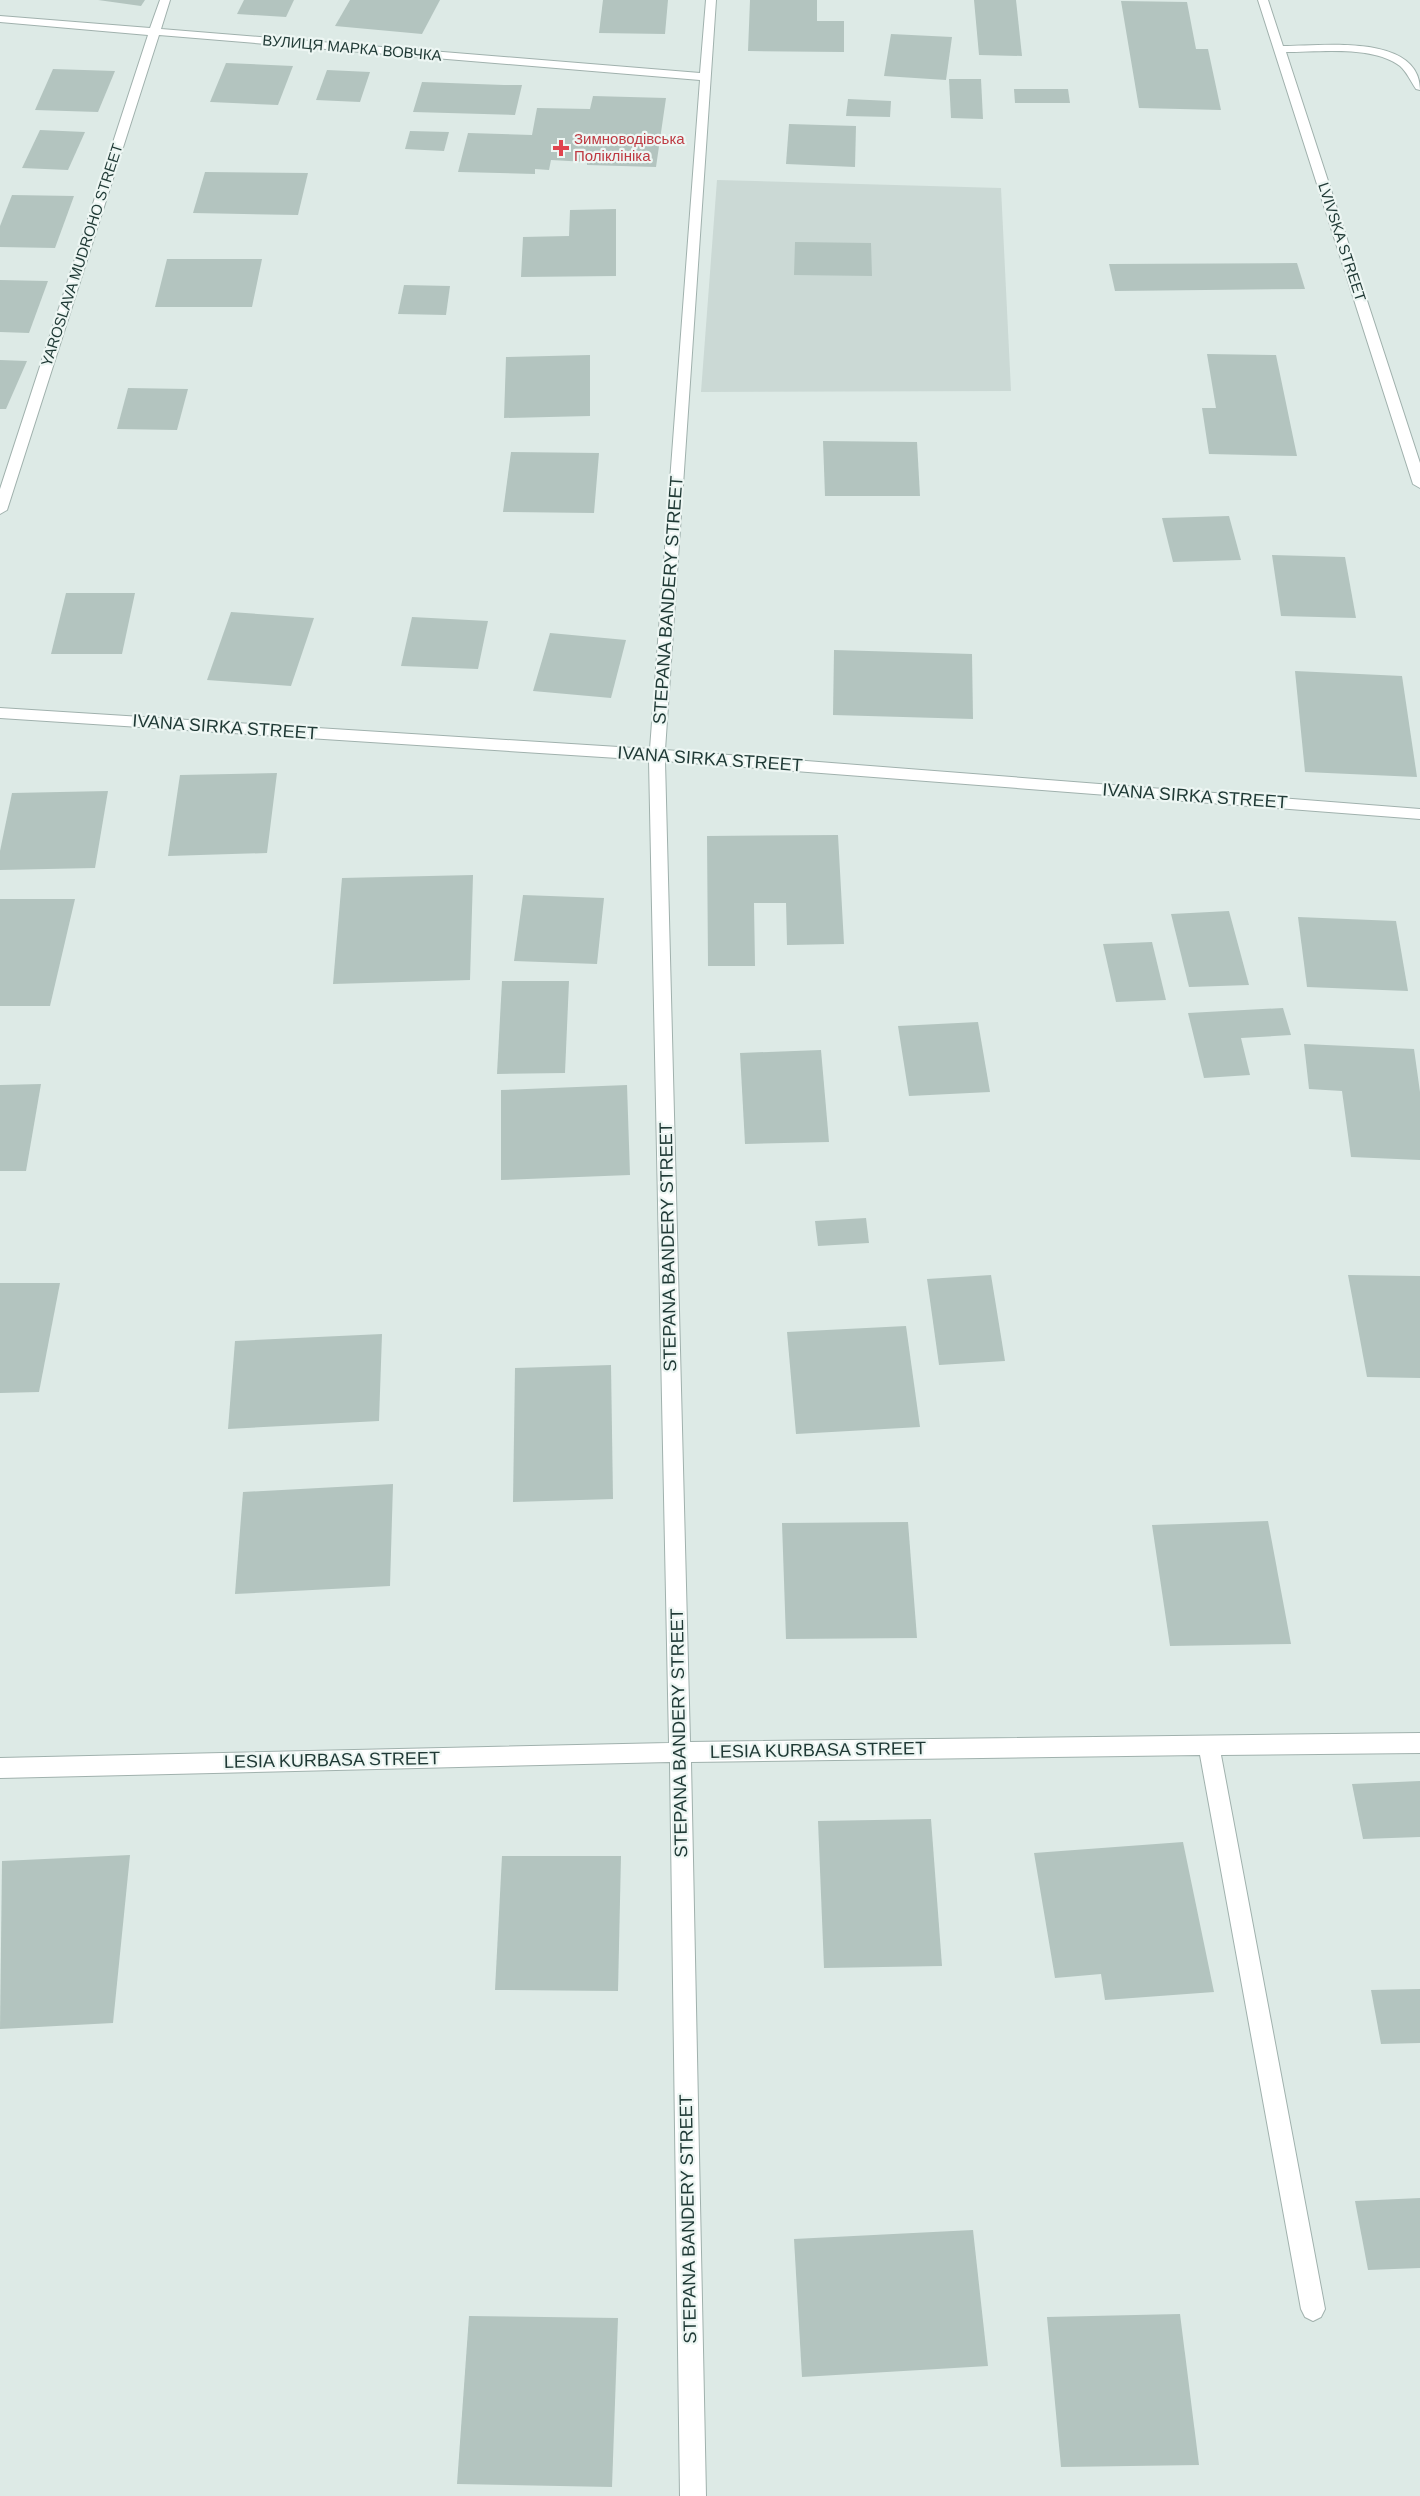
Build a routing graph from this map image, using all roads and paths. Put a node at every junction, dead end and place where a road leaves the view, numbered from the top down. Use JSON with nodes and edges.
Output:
{"nodes":[{"id":1,"x":165,"y":0,"type":"edge"},
{"id":2,"x":711,"y":0,"type":"edge"},
{"id":3,"x":1263,"y":0,"type":"edge"},
{"id":4,"x":0,"y":20,"type":"edge"},
{"id":5,"x":154,"y":32,"type":"junction"},
{"id":6,"x":1280,"y":50,"type":"junction"},
{"id":7,"x":704,"y":77,"type":"junction"},
{"id":8,"x":1420,"y":87,"type":"edge"},
{"id":9,"x":1420,"y":484,"type":"edge"},
{"id":10,"x":0,"y":510,"type":"edge"},
{"id":11,"x":0,"y":713,"type":"edge"},
{"id":12,"x":657,"y":755,"type":"junction"},
{"id":13,"x":1420,"y":814,"type":"edge"},
{"id":14,"x":1420,"y":1743,"type":"edge"},
{"id":15,"x":1209,"y":1746,"type":"junction"},
{"id":16,"x":680,"y":1752,"type":"junction"},
{"id":17,"x":0,"y":1768,"type":"edge"},
{"id":18,"x":1313,"y":2309,"type":"dead end"},
{"id":19,"x":693,"y":2496,"type":"edge"}],
"edges":[{"from":1,"to":5,"type":"street","name":"YAROSLAVA MUDROHO STREET"},
{"from":2,"to":7,"type":"street","name":"STEPANA BANDERY STREET"},
{"from":3,"to":6,"type":"street","name":"LVIVSKA STREET"},
{"from":4,"to":5,"type":"street","name":"ВУЛИЦЯ МАРКА ВОВЧКА"},
{"from":5,"to":7,"type":"street","name":"ВУЛИЦЯ МАРКА ВОВЧКА"},
{"from":5,"to":10,"type":"street","name":"YAROSLAVA MUDROHO STREET"},
{"from":6,"to":8,"type":"street"},
{"from":6,"to":9,"type":"street","name":"LVIVSKA STREET"},
{"from":7,"to":12,"type":"street","name":"STEPANA BANDERY STREET"},
{"from":11,"to":12,"type":"street","name":"IVANA SIRKA STREET"},
{"from":12,"to":13,"type":"street","name":"IVANA SIRKA STREET"},
{"from":12,"to":16,"type":"street","name":"STEPANA BANDERY STREET"},
{"from":14,"to":15,"type":"street","name":"LESIA KURBASA STREET"},
{"from":15,"to":16,"type":"street","name":"LESIA KURBASA STREET"},
{"from":15,"to":18,"type":"street"},
{"from":16,"to":17,"type":"street","name":"LESIA KURBASA STREET"},
{"from":16,"to":19,"type":"street","name":"STEPANA BANDERY STREET"}]}
